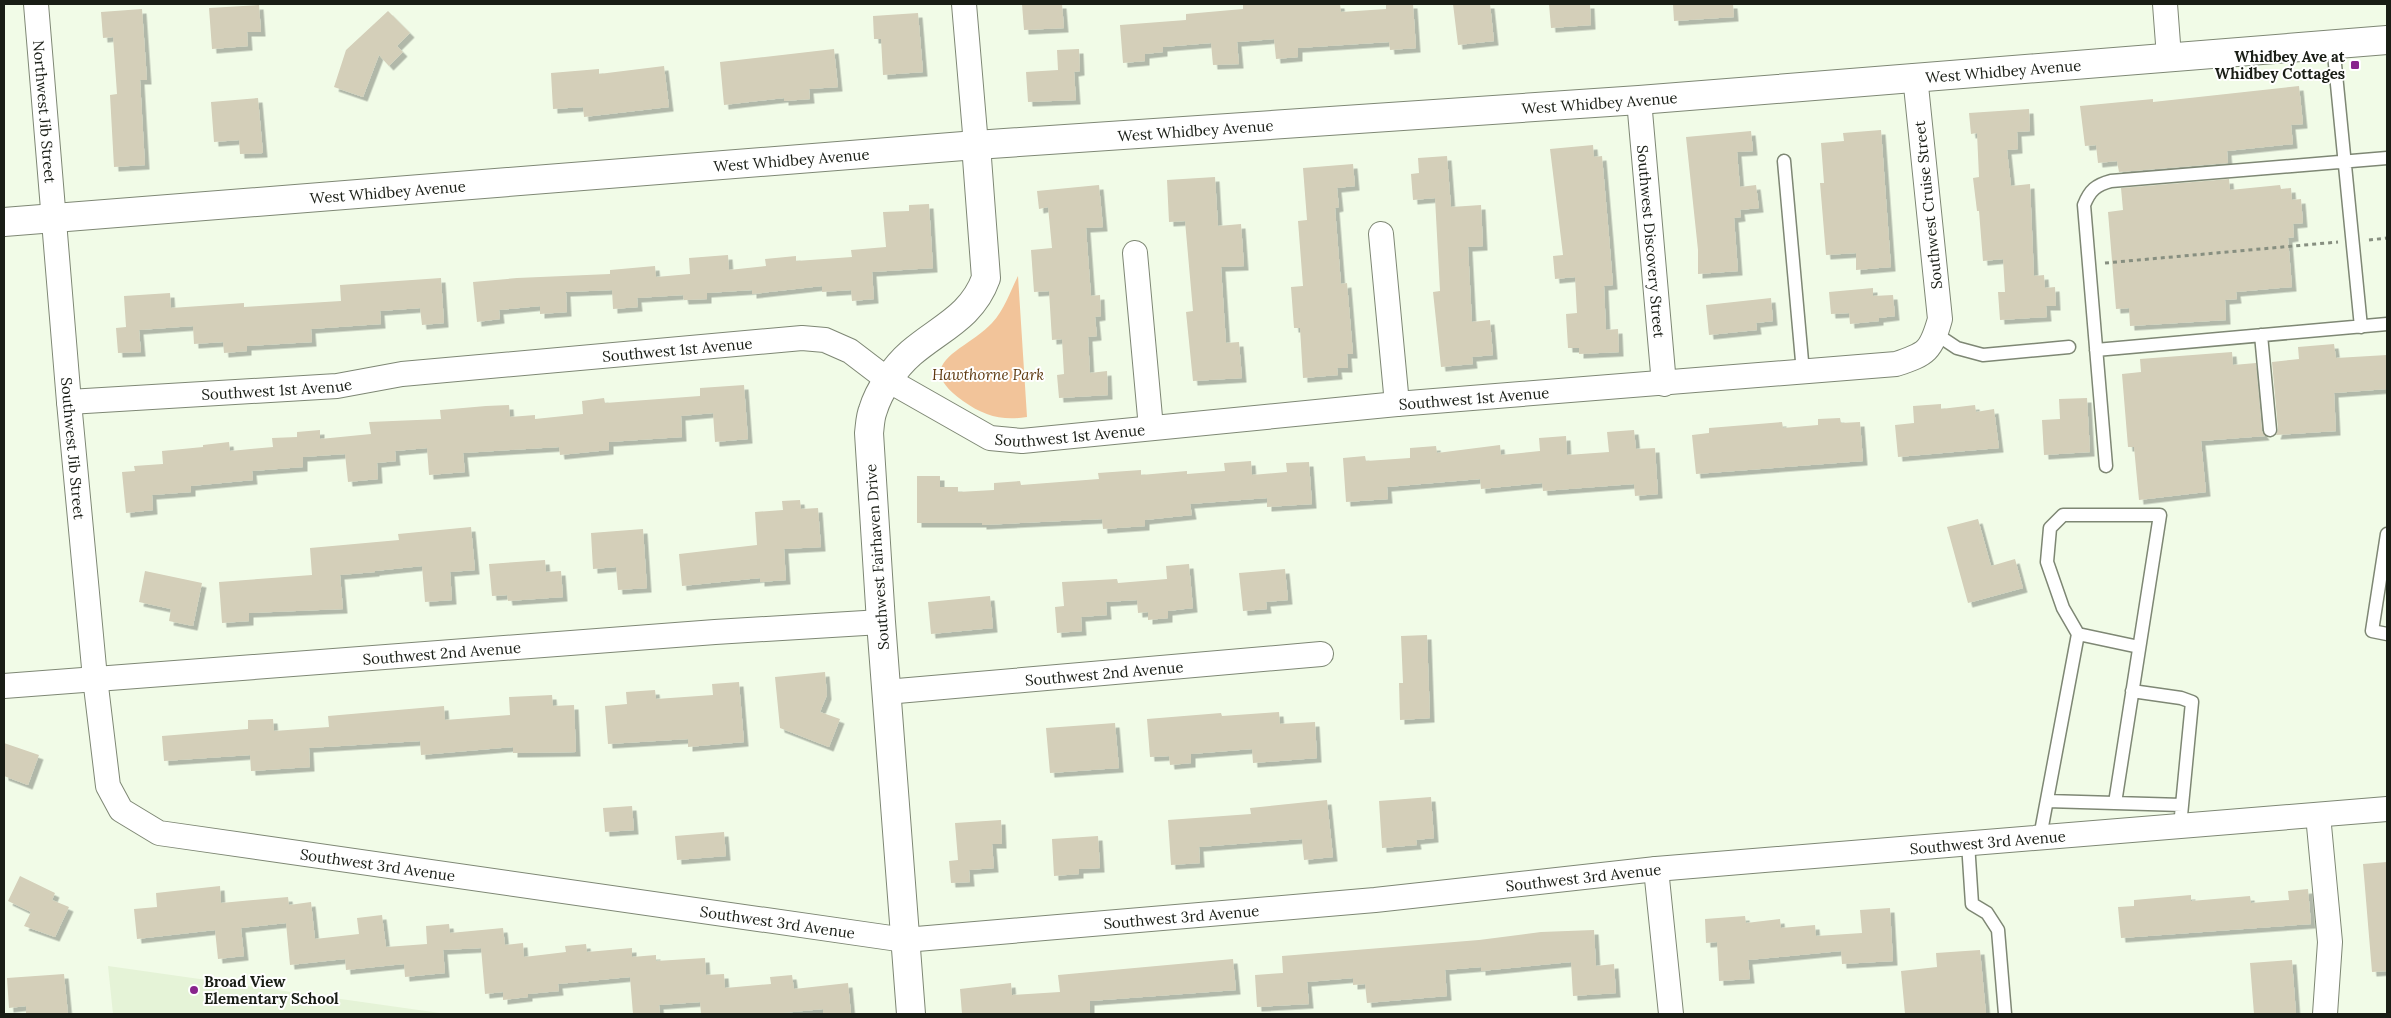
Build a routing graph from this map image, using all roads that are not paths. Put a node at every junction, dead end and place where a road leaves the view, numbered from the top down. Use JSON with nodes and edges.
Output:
{"nodes":[{"id":1,"x":36,"y":4,"type":"edge"},
{"id":2,"x":964,"y":4,"type":"edge"},
{"id":3,"x":2165,"y":4,"type":"edge"},
{"id":4,"x":2387,"y":40,"type":"edge"},
{"id":5,"x":2333,"y":44,"type":"junction"},
{"id":6,"x":2169,"y":57,"type":"junction"},
{"id":7,"x":1915,"y":76,"type":"junction"},
{"id":8,"x":1639,"y":100,"type":"junction"},
{"id":9,"x":976,"y":145,"type":"junction"},
{"id":10,"x":2387,"y":158,"type":"edge"},
{"id":11,"x":1784,"y":161,"type":"dead end"},
{"id":12,"x":2345,"y":162,"type":"junction"},
{"id":13,"x":54,"y":218,"type":"junction"},
{"id":14,"x":4,"y":222,"type":"edge"},
{"id":15,"x":1381,"y":234,"type":"dead end"},
{"id":16,"x":1135,"y":253,"type":"dead end"},
{"id":17,"x":2387,"y":324,"type":"edge"},
{"id":18,"x":2361,"y":327,"type":"junction"},
{"id":19,"x":1936,"y":334,"type":"junction"},
{"id":20,"x":2261,"y":335,"type":"junction"},
{"id":21,"x":2069,"y":347,"type":"dead end"},
{"id":22,"x":2096,"y":350,"type":"junction"},
{"id":23,"x":1803,"y":372,"type":"junction"},
{"id":24,"x":888,"y":380,"type":"junction"},
{"id":25,"x":1664,"y":384,"type":"junction"},
{"id":26,"x":69,"y":402,"type":"junction"},
{"id":27,"x":1397,"y":404,"type":"junction"},
{"id":28,"x":1151,"y":428,"type":"junction"},
{"id":29,"x":2270,"y":430,"type":"dead end"},
{"id":30,"x":2106,"y":466,"type":"dead end"},
{"id":31,"x":2387,"y":534,"type":"edge"},
{"id":32,"x":880,"y":622,"type":"junction"},
{"id":33,"x":2078,"y":634,"type":"junction"},
{"id":34,"x":2387,"y":634,"type":"edge"},
{"id":35,"x":2139,"y":647,"type":"junction"},
{"id":36,"x":1321,"y":654,"type":"dead end"},
{"id":37,"x":95,"y":678,"type":"junction"},
{"id":38,"x":4,"y":686,"type":"edge"},
{"id":39,"x":2132,"y":691,"type":"junction"},
{"id":40,"x":886,"y":692,"type":"junction"},
{"id":41,"x":2047,"y":801,"type":"junction"},
{"id":42,"x":2115,"y":803,"type":"junction"},
{"id":43,"x":2387,"y":809,"type":"edge"},
{"id":44,"x":2181,"y":815,"type":"junction"},
{"id":45,"x":2318,"y":815,"type":"junction"},
{"id":46,"x":2040,"y":837,"type":"junction"},
{"id":47,"x":1968,"y":843,"type":"junction"},
{"id":48,"x":1656,"y":869,"type":"junction"},
{"id":49,"x":905,"y":940,"type":"junction"},
{"id":50,"x":911,"y":1014,"type":"edge"},
{"id":51,"x":1671,"y":1014,"type":"edge"},
{"id":52,"x":2005,"y":1014,"type":"edge"},
{"id":53,"x":2325,"y":1014,"type":"edge"}],
"edges":[{"from":1,"to":13,"type":"street","name":"Northwest Jib Street"},
{"from":2,"to":9,"type":"street"},
{"from":3,"to":6,"type":"street"},
{"from":4,"to":5,"type":"street","name":"West Whidbey Avenue"},
{"from":5,"to":6,"type":"street","name":"West Whidbey Avenue"},
{"from":5,"to":12,"type":"lane"},
{"from":6,"to":7,"type":"street","name":"West Whidbey Avenue"},
{"from":7,"to":8,"type":"street","name":"West Whidbey Avenue"},
{"from":7,"to":19,"type":"street","name":"Southwest Cruise Street"},
{"from":8,"to":9,"type":"street","name":"West Whidbey Avenue"},
{"from":8,"to":25,"type":"street","name":"Southwest Discovery Street"},
{"from":9,"to":13,"type":"street","name":"West Whidbey Avenue"},
{"from":9,"to":24,"type":"street","name":"Southwest Fairhaven Drive"},
{"from":10,"to":12,"type":"lane"},
{"from":11,"to":23,"type":"lane"},
{"from":12,"to":18,"type":"lane"},
{"from":12,"to":22,"type":"lane"},
{"from":13,"to":14,"type":"street","name":"West Whidbey Avenue"},
{"from":13,"to":26,"type":"street","name":"Southwest Jib Street"},
{"from":15,"to":27,"type":"street"},
{"from":16,"to":28,"type":"street"},
{"from":17,"to":18,"type":"lane"},
{"from":18,"to":20,"type":"lane"},
{"from":19,"to":21,"type":"lane"},
{"from":19,"to":23,"type":"street","name":"Southwest 1st Avenue"},
{"from":20,"to":22,"type":"lane"},
{"from":20,"to":29,"type":"lane"},
{"from":22,"to":30,"type":"lane"},
{"from":23,"to":25,"type":"street","name":"Southwest 1st Avenue"},
{"from":24,"to":26,"type":"street","name":"Southwest 1st Avenue"},
{"from":24,"to":28,"type":"street","name":"Southwest 1st Avenue"},
{"from":24,"to":32,"type":"street","name":"Southwest Fairhaven Drive"},
{"from":25,"to":27,"type":"street","name":"Southwest 1st Avenue"},
{"from":26,"to":37,"type":"street","name":"Southwest Jib Street"},
{"from":27,"to":28,"type":"street","name":"Southwest 1st Avenue"},
{"from":31,"to":34,"type":"lane"},
{"from":32,"to":37,"type":"street","name":"Southwest 2nd Avenue"},
{"from":32,"to":40,"type":"street","name":"Southwest Fairhaven Drive"},
{"from":33,"to":35,"type":"lane"},
{"from":33,"to":35,"type":"lane"},
{"from":33,"to":41,"type":"lane"},
{"from":35,"to":39,"type":"lane"},
{"from":36,"to":40,"type":"street","name":"Southwest 2nd Avenue"},
{"from":37,"to":38,"type":"street","name":"Southwest 2nd Avenue"},
{"from":37,"to":49,"type":"street","name":"Southwest 3rd Avenue"},
{"from":39,"to":42,"type":"lane"},
{"from":39,"to":44,"type":"lane"},
{"from":40,"to":49,"type":"street","name":"Southwest Fairhaven Drive"},
{"from":41,"to":42,"type":"lane"},
{"from":41,"to":46,"type":"lane"},
{"from":42,"to":44,"type":"lane"},
{"from":43,"to":45,"type":"street","name":"Southwest 3rd Avenue"},
{"from":44,"to":45,"type":"street","name":"Southwest 3rd Avenue"},
{"from":44,"to":46,"type":"street","name":"Southwest 3rd Avenue"},
{"from":45,"to":53,"type":"street"},
{"from":46,"to":47,"type":"street","name":"Southwest 3rd Avenue"},
{"from":47,"to":48,"type":"street","name":"Southwest 3rd Avenue"},
{"from":47,"to":52,"type":"lane"},
{"from":48,"to":49,"type":"street","name":"Southwest 3rd Avenue"},
{"from":48,"to":51,"type":"street"},
{"from":49,"to":50,"type":"street","name":"Southwest Fairhaven Drive"}]}
